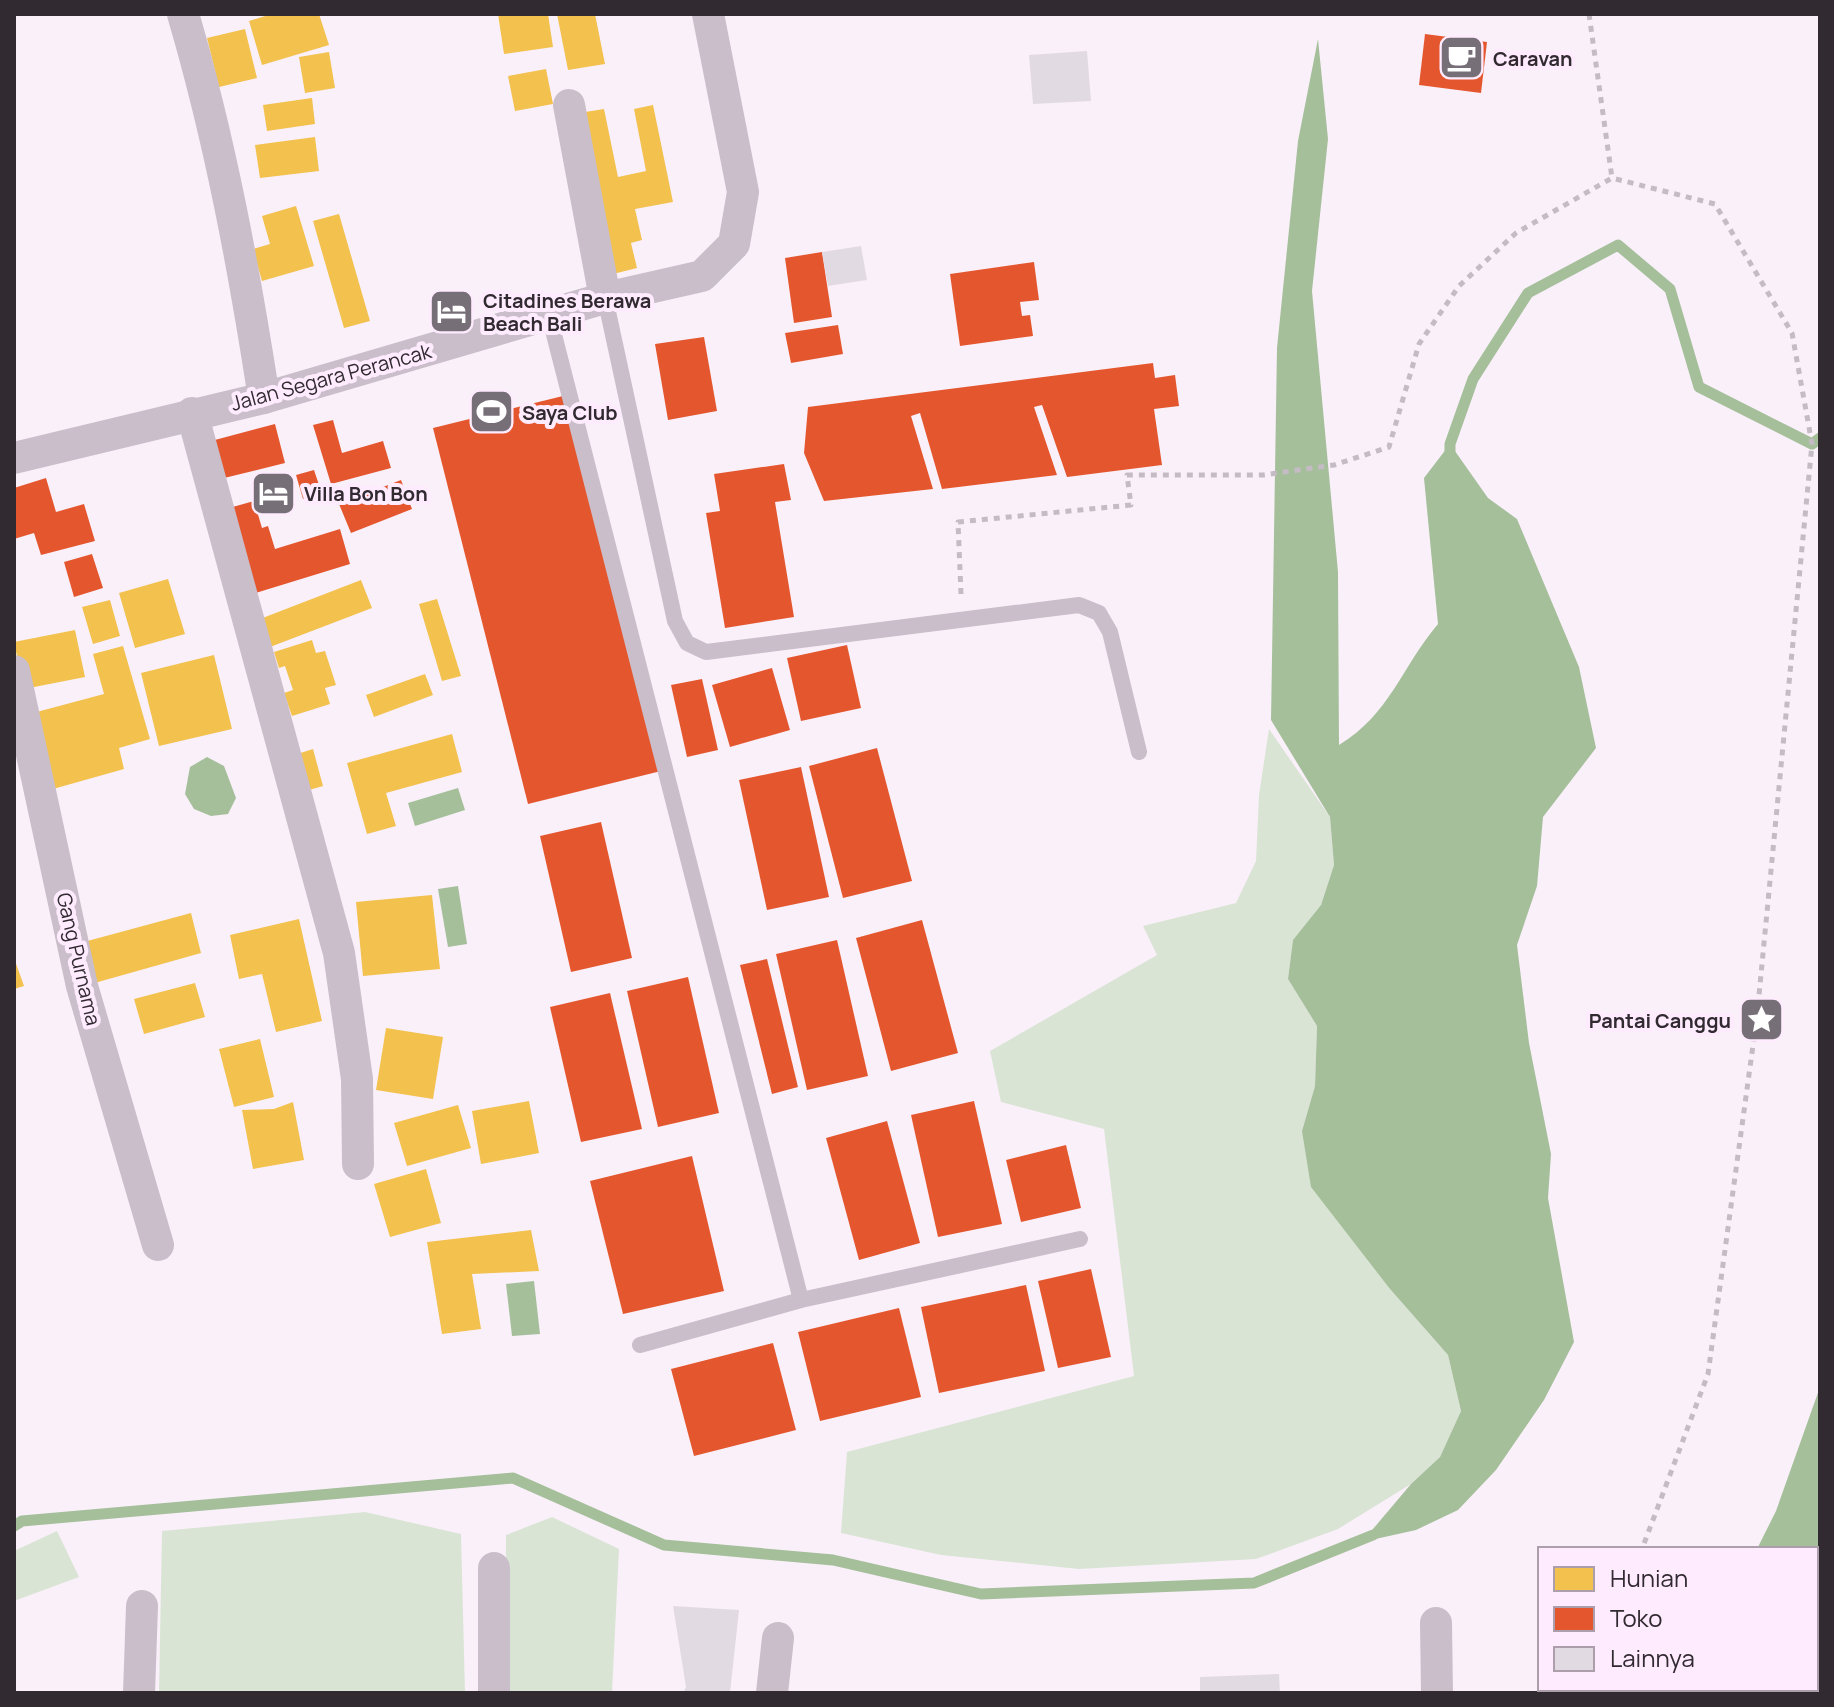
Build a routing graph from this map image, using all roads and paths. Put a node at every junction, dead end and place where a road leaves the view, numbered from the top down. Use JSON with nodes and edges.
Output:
{"nodes":[{"id":1,"x":183,"y":14,"type":"edge"},
{"id":2,"x":708,"y":14,"type":"edge"},
{"id":3,"x":1589,"y":14,"type":"edge"},
{"id":4,"x":569,"y":105,"type":"dead end"},
{"id":5,"x":1612,"y":178,"type":"junction"},
{"id":6,"x":605,"y":298,"type":"junction"},
{"id":7,"x":549,"y":315,"type":"junction"},
{"id":8,"x":264,"y":398,"type":"junction"},
{"id":9,"x":192,"y":413,"type":"junction"},
{"id":10,"x":14,"y":458,"type":"edge"},
{"id":11,"x":962,"y":619,"type":"junction"},
{"id":12,"x":14,"y":671,"type":"edge"},
{"id":13,"x":1139,"y":752,"type":"dead end"},
{"id":14,"x":358,"y":1164,"type":"dead end"},
{"id":15,"x":1080,"y":1239,"type":"dead end"},
{"id":16,"x":158,"y":1245,"type":"dead end"},
{"id":17,"x":801,"y":1300,"type":"junction"},
{"id":18,"x":640,"y":1345,"type":"dead end"},
{"id":19,"x":1643,"y":1547,"type":"edge"},
{"id":20,"x":494,"y":1568,"type":"dead end"},
{"id":21,"x":142,"y":1606,"type":"dead end"},
{"id":22,"x":1436,"y":1623,"type":"dead end"},
{"id":23,"x":778,"y":1638,"type":"dead end"},
{"id":24,"x":139,"y":1693,"type":"edge"},
{"id":25,"x":494,"y":1693,"type":"edge"},
{"id":26,"x":772,"y":1693,"type":"edge"},
{"id":27,"x":1437,"y":1693,"type":"edge"}],
"edges":[{"from":1,"to":8,"type":"street"},
{"from":2,"to":6,"type":"street","name":"Jalan Segara Perancak"},
{"from":3,"to":5,"type":"path"},
{"from":4,"to":6,"type":"street"},
{"from":5,"to":11,"type":"path"},
{"from":5,"to":19,"type":"path"},
{"from":6,"to":7,"type":"street","name":"Jalan Segara Perancak"},
{"from":6,"to":11,"type":"lane"},
{"from":7,"to":8,"type":"street","name":"Jalan Segara Perancak"},
{"from":7,"to":17,"type":"lane"},
{"from":8,"to":9,"type":"street","name":"Jalan Segara Perancak"},
{"from":9,"to":10,"type":"street","name":"Jalan Segara Perancak"},
{"from":9,"to":14,"type":"street"},
{"from":11,"to":13,"type":"lane"},
{"from":12,"to":16,"type":"street","name":"Gang Purnama"},
{"from":15,"to":17,"type":"lane"},
{"from":17,"to":18,"type":"lane"},
{"from":20,"to":25,"type":"street"},
{"from":21,"to":24,"type":"street"},
{"from":22,"to":27,"type":"street"},
{"from":23,"to":26,"type":"street"}]}
